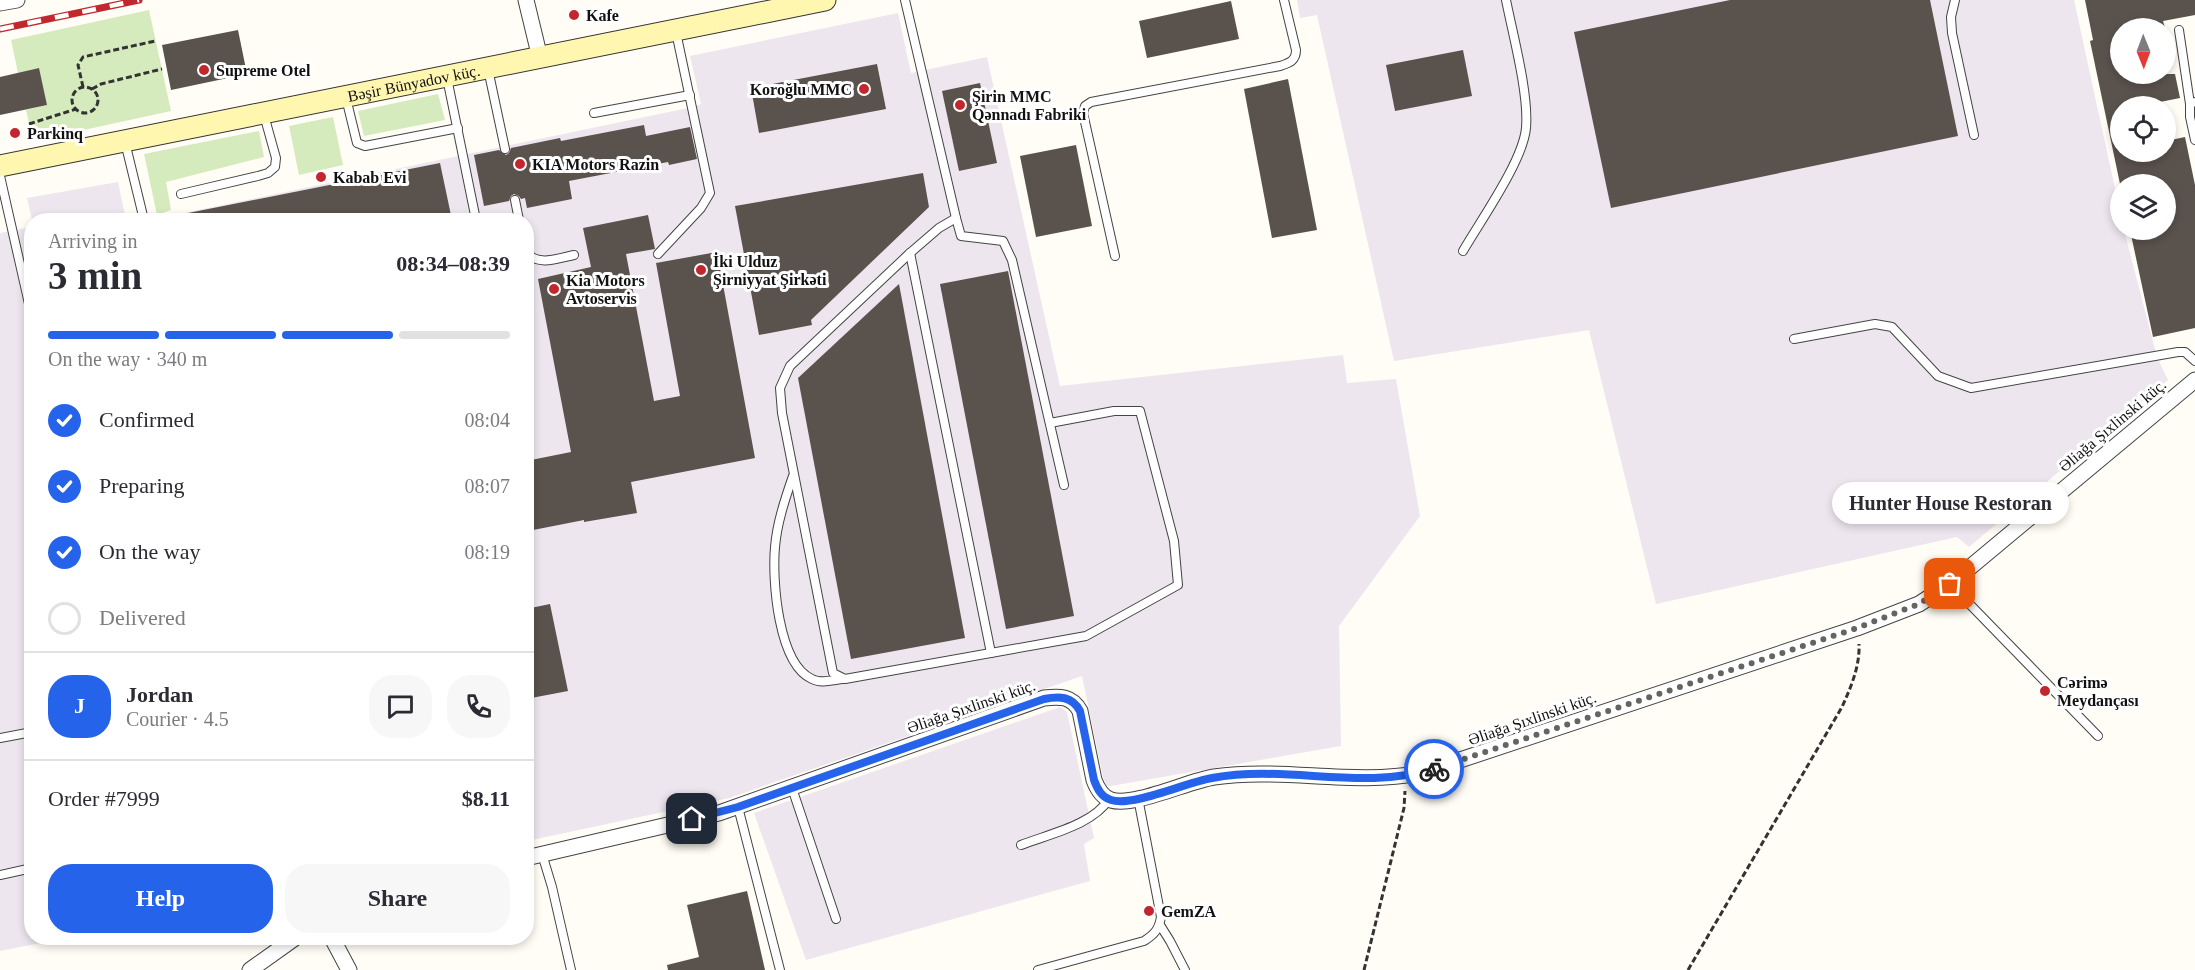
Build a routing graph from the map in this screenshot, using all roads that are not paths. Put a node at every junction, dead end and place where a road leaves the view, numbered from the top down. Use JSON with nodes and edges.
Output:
{"nodes":[{"id":1,"x":17,"y":0,"type":"edge"},
{"id":2,"x":526,"y":0,"type":"edge"},
{"id":3,"x":825,"y":0,"type":"edge"},
{"id":4,"x":905,"y":0,"type":"edge"},
{"id":5,"x":1284,"y":0,"type":"edge"},
{"id":6,"x":1506,"y":0,"type":"edge"},
{"id":7,"x":1955,"y":0,"type":"edge"},
{"id":8,"x":0,"y":3,"type":"edge"},
{"id":9,"x":2179,"y":30,"type":"dead end"},
{"id":10,"x":676,"y":31,"type":"junction"},
{"id":11,"x":540,"y":58,"type":"junction"},
{"id":12,"x":488,"y":68,"type":"junction"},
{"id":13,"x":447,"y":76,"type":"junction"},
{"id":14,"x":690,"y":95,"type":"junction"},
{"id":15,"x":345,"y":97,"type":"junction"},
{"id":16,"x":2192,"y":103,"type":"edge"},
{"id":17,"x":263,"y":113,"type":"junction"},
{"id":18,"x":594,"y":113,"type":"dead end"},
{"id":19,"x":458,"y":128,"type":"junction"},
{"id":20,"x":1974,"y":135,"type":"dead end"},
{"id":21,"x":2195,"y":140,"type":"edge"},
{"id":22,"x":125,"y":141,"type":"junction"},
{"id":23,"x":505,"y":149,"type":"dead end"},
{"id":24,"x":0,"y":166,"type":"edge"},
{"id":25,"x":0,"y":176,"type":"edge"},
{"id":26,"x":181,"y":194,"type":"dead end"},
{"id":27,"x":515,"y":200,"type":"dead end"},
{"id":28,"x":3,"y":206,"type":"edge"},
{"id":29,"x":142,"y":213,"type":"edge"},
{"id":30,"x":475,"y":213,"type":"edge"},
{"id":31,"x":518,"y":213,"type":"edge"},
{"id":32,"x":956,"y":218,"type":"junction"},
{"id":33,"x":1463,"y":251,"type":"dead end"},
{"id":34,"x":910,"y":253,"type":"junction"},
{"id":35,"x":658,"y":254,"type":"dead end"},
{"id":36,"x":574,"y":255,"type":"dead end"},
{"id":37,"x":1115,"y":256,"type":"dead end"},
{"id":38,"x":534,"y":259,"type":"edge"},
{"id":39,"x":24,"y":286,"type":"edge"},
{"id":40,"x":1794,"y":339,"type":"dead end"},
{"id":41,"x":2195,"y":360,"type":"edge"},
{"id":42,"x":2195,"y":380,"type":"edge"},
{"id":43,"x":1050,"y":423,"type":"junction"},
{"id":44,"x":794,"y":475,"type":"junction"},
{"id":45,"x":1064,"y":485,"type":"dead end"},
{"id":46,"x":1950,"y":584,"type":"junction"},
{"id":47,"x":991,"y":653,"type":"junction"},
{"id":48,"x":845,"y":679,"type":"junction"},
{"id":49,"x":24,"y":734,"type":"edge"},
{"id":50,"x":2098,"y":736,"type":"dead end"},
{"id":51,"x":0,"y":738,"type":"edge"},
{"id":52,"x":792,"y":788,"type":"junction"},
{"id":53,"x":1138,"y":798,"type":"junction"},
{"id":54,"x":1109,"y":799,"type":"junction"},
{"id":55,"x":738,"y":807,"type":"junction"},
{"id":56,"x":1021,"y":845,"type":"dead end"},
{"id":57,"x":542,"y":854,"type":"junction"},
{"id":58,"x":534,"y":856,"type":"edge"},
{"id":59,"x":24,"y":870,"type":"edge"},
{"id":60,"x":0,"y":875,"type":"edge"},
{"id":61,"x":836,"y":919,"type":"dead end"},
{"id":62,"x":1160,"y":926,"type":"junction"},
{"id":63,"x":285,"y":945,"type":"edge"},
{"id":64,"x":336,"y":945,"type":"edge"},
{"id":65,"x":250,"y":970,"type":"edge"},
{"id":66,"x":349,"y":970,"type":"edge"},
{"id":67,"x":571,"y":970,"type":"edge"},
{"id":68,"x":780,"y":970,"type":"edge"},
{"id":69,"x":1038,"y":970,"type":"edge"},
{"id":70,"x":1185,"y":970,"type":"edge"}],
"edges":[{"from":1,"to":8,"type":"street"},
{"from":2,"to":11,"type":"street"},
{"from":3,"to":10,"type":"street","name":"Bəşir Bünyadov küç."},
{"from":4,"to":32,"type":"lane"},
{"from":5,"to":37,"type":"lane"},
{"from":6,"to":33,"type":"lane"},
{"from":7,"to":20,"type":"lane"},
{"from":9,"to":16,"type":"lane"},
{"from":10,"to":11,"type":"street","name":"Bəşir Bünyadov küç."},
{"from":10,"to":14,"type":"lane"},
{"from":11,"to":12,"type":"street","name":"Bəşir Bünyadov küç."},
{"from":12,"to":13,"type":"street","name":"Bəşir Bünyadov küç."},
{"from":12,"to":23,"type":"lane"},
{"from":13,"to":15,"type":"street","name":"Bəşir Bünyadov küç."},
{"from":13,"to":19,"type":"lane"},
{"from":14,"to":18,"type":"lane"},
{"from":14,"to":35,"type":"lane"},
{"from":15,"to":17,"type":"street","name":"Bəşir Bünyadov küç."},
{"from":15,"to":19,"type":"lane"},
{"from":16,"to":21,"type":"lane"},
{"from":17,"to":22,"type":"street","name":"Bəşir Bünyadov küç."},
{"from":17,"to":26,"type":"lane"},
{"from":19,"to":30,"type":"lane"},
{"from":22,"to":24,"type":"street","name":"Bəşir Bünyadov küç."},
{"from":22,"to":29,"type":"lane"},
{"from":25,"to":28,"type":"lane"},
{"from":27,"to":31,"type":"lane"},
{"from":28,"to":39,"type":"lane"},
{"from":32,"to":34,"type":"lane"},
{"from":32,"to":43,"type":"lane"},
{"from":34,"to":44,"type":"lane"},
{"from":34,"to":47,"type":"lane"},
{"from":36,"to":38,"type":"lane"},
{"from":40,"to":41,"type":"lane"},
{"from":42,"to":46,"type":"street","name":"Əliağa Şıxlinski küç."},
{"from":43,"to":45,"type":"lane"},
{"from":43,"to":47,"type":"lane"},
{"from":44,"to":48,"type":"lane"},
{"from":44,"to":48,"type":"lane"},
{"from":46,"to":50,"type":"lane"},
{"from":46,"to":53,"type":"street","name":"Əliağa Şıxlinski küç."},
{"from":47,"to":48,"type":"lane"},
{"from":49,"to":51,"type":"lane"},
{"from":52,"to":54,"type":"street","name":"Əliağa Şıxlinski küç."},
{"from":52,"to":55,"type":"street","name":"Əliağa Şıxlinski küç."},
{"from":52,"to":61,"type":"lane"},
{"from":53,"to":54,"type":"street","name":"Əliağa Şıxlinski küç."},
{"from":53,"to":62,"type":"lane"},
{"from":54,"to":56,"type":"lane"},
{"from":55,"to":57,"type":"street","name":"Əliağa Şıxlinski küç."},
{"from":55,"to":68,"type":"lane"},
{"from":57,"to":58,"type":"street","name":"Əliağa Şıxlinski küç."},
{"from":57,"to":67,"type":"lane"},
{"from":59,"to":60,"type":"lane"},
{"from":62,"to":69,"type":"lane"},
{"from":62,"to":70,"type":"lane"},
{"from":63,"to":65,"type":"street"},
{"from":64,"to":66,"type":"street"}]}
